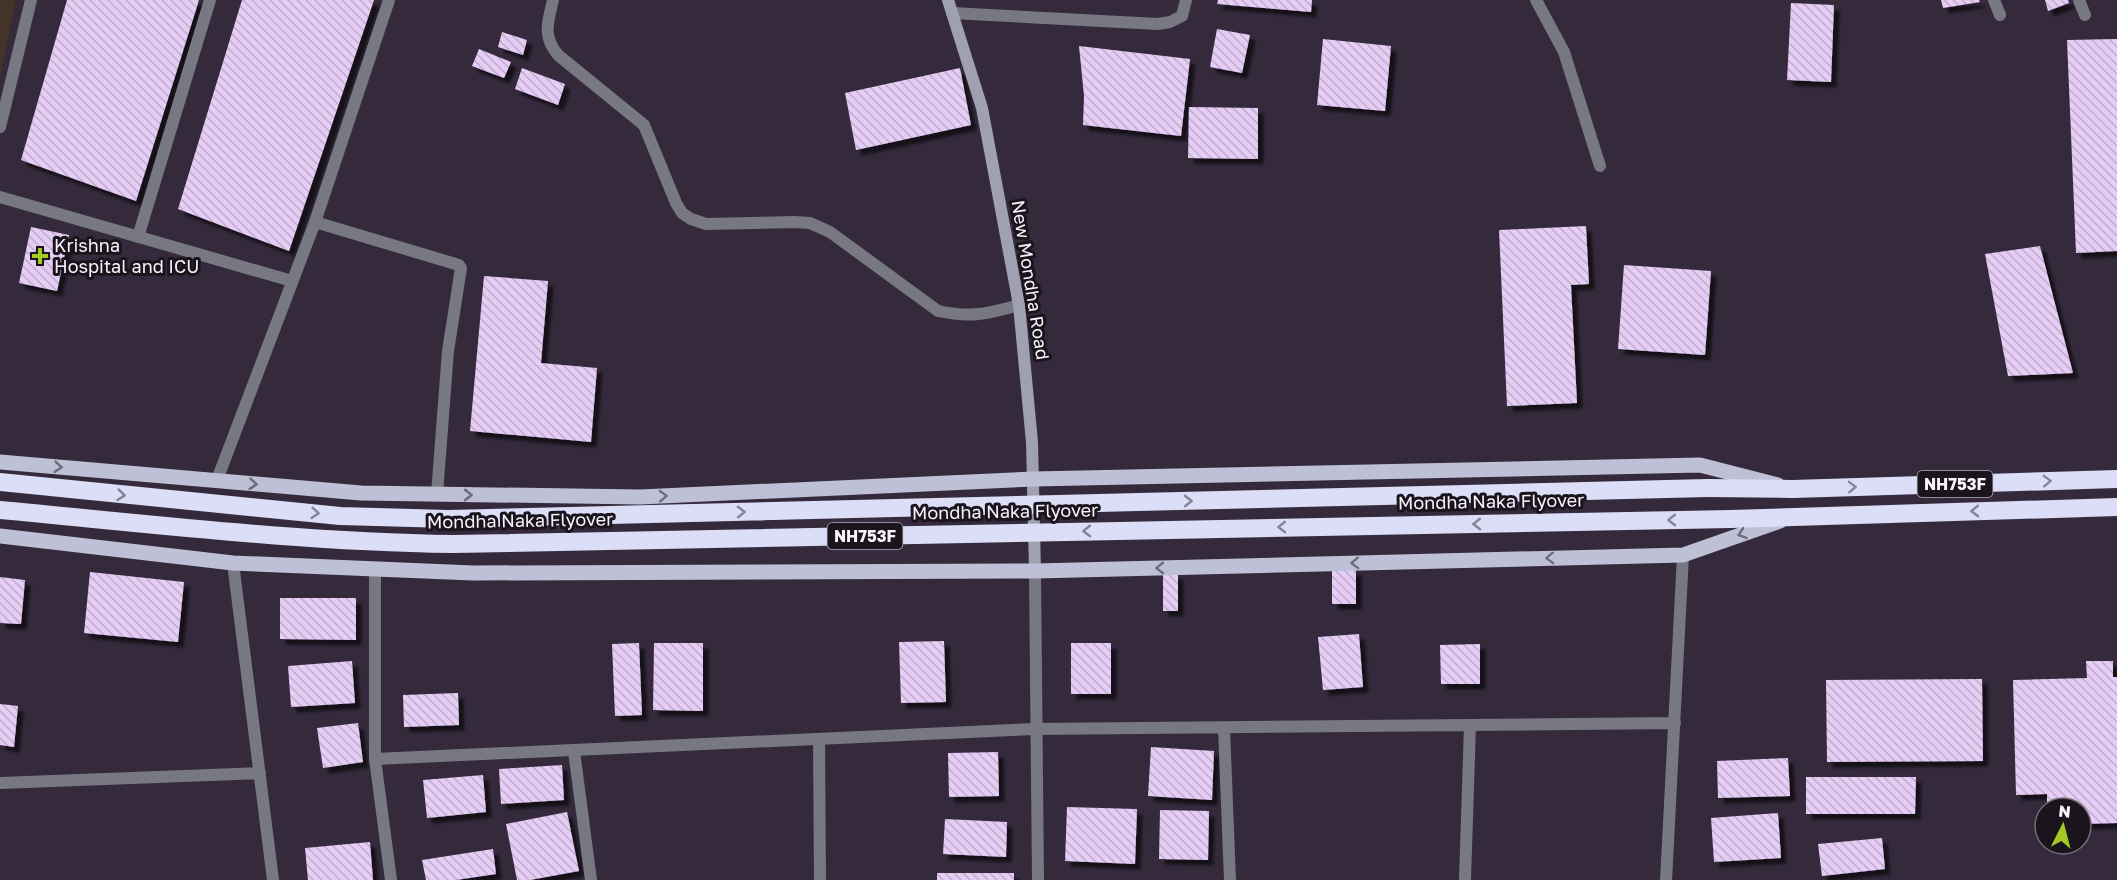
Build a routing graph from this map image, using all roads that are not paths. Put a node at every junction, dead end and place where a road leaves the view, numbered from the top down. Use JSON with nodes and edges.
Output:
{"nodes":[{"id":1,"x":31,"y":0,"type":"edge"},
{"id":2,"x":210,"y":0,"type":"edge"},
{"id":3,"x":389,"y":0,"type":"edge"},
{"id":4,"x":553,"y":0,"type":"edge"},
{"id":5,"x":948,"y":0,"type":"edge"},
{"id":6,"x":1186,"y":0,"type":"edge"},
{"id":7,"x":1536,"y":0,"type":"edge"},
{"id":8,"x":1994,"y":0,"type":"edge"},
{"id":9,"x":2079,"y":0,"type":"edge"},
{"id":10,"x":952,"y":13,"type":"junction"},
{"id":11,"x":2001,"y":15,"type":"dead end"},
{"id":12,"x":2085,"y":15,"type":"dead end"},
{"id":13,"x":0,"y":127,"type":"edge"},
{"id":14,"x":1600,"y":166,"type":"dead end"},
{"id":15,"x":0,"y":197,"type":"edge"},
{"id":16,"x":315,"y":222,"type":"junction"},
{"id":17,"x":138,"y":237,"type":"junction"},
{"id":18,"x":292,"y":281,"type":"junction"},
{"id":19,"x":1019,"y":306,"type":"junction"},
{"id":20,"x":0,"y":462,"type":"edge"},
{"id":21,"x":2117,"y":479,"type":"edge"},
{"id":22,"x":217,"y":480,"type":"junction"},
{"id":23,"x":1034,"y":480,"type":"junction"},
{"id":24,"x":0,"y":482,"type":"edge"},
{"id":25,"x":1793,"y":489,"type":"junction"},
{"id":26,"x":437,"y":494,"type":"junction"},
{"id":27,"x":2117,"y":507,"type":"edge"},
{"id":28,"x":0,"y":510,"type":"edge"},
{"id":29,"x":1797,"y":515,"type":"junction"},
{"id":30,"x":0,"y":536,"type":"edge"},
{"id":31,"x":1683,"y":555,"type":"junction"},
{"id":32,"x":232,"y":563,"type":"junction"},
{"id":33,"x":375,"y":569,"type":"junction"},
{"id":34,"x":1035,"y":571,"type":"junction"},
{"id":35,"x":1675,"y":723,"type":"junction"},
{"id":36,"x":1470,"y":726,"type":"junction"},
{"id":37,"x":1035,"y":729,"type":"junction"},
{"id":38,"x":1224,"y":729,"type":"junction"},
{"id":39,"x":819,"y":740,"type":"junction"},
{"id":40,"x":574,"y":751,"type":"junction"},
{"id":41,"x":375,"y":759,"type":"junction"},
{"id":42,"x":260,"y":773,"type":"junction"},
{"id":43,"x":0,"y":783,"type":"edge"},
{"id":44,"x":273,"y":880,"type":"edge"},
{"id":45,"x":391,"y":880,"type":"edge"},
{"id":46,"x":591,"y":880,"type":"edge"},
{"id":47,"x":820,"y":880,"type":"edge"},
{"id":48,"x":1038,"y":880,"type":"edge"},
{"id":49,"x":1230,"y":880,"type":"edge"},
{"id":50,"x":1465,"y":880,"type":"edge"},
{"id":51,"x":1666,"y":880,"type":"edge"}],
"edges":[{"from":1,"to":13,"type":"street"},
{"from":2,"to":17,"type":"street"},
{"from":3,"to":16,"type":"street"},
{"from":4,"to":19,"type":"street"},
{"from":5,"to":10,"type":"street","name":"New Mondha Road"},
{"from":6,"to":10,"type":"street"},
{"from":7,"to":14,"type":"street"},
{"from":8,"to":11,"type":"street"},
{"from":9,"to":12,"type":"street"},
{"from":10,"to":19,"type":"street","name":"New Mondha Road"},
{"from":15,"to":17,"type":"street"},
{"from":16,"to":18,"type":"street"},
{"from":16,"to":26,"type":"street"},
{"from":17,"to":18,"type":"street"},
{"from":18,"to":22,"type":"street"},
{"from":19,"to":23,"type":"street","name":"New Mondha Road"},
{"from":20,"to":22,"type":"main road","one_way":true},
{"from":25,"to":21,"type":"highway","number":"NH753F","one_way":true},
{"from":22,"to":26,"type":"main road","one_way":true},
{"from":23,"to":25,"type":"main road"},
{"from":26,"to":23,"type":"main road","one_way":true},
{"from":23,"to":34,"type":"street","name":"New Mondha Road"},
{"from":24,"to":25,"type":"highway","name":"Mondha Naka Flyover","number":"NH753F","one_way":true,"bridge":true},
{"from":27,"to":29,"type":"highway","number":"NH753F","one_way":true},
{"from":29,"to":28,"type":"highway","name":"Mondha Naka Flyover","number":"NH753F","one_way":true,"bridge":true},
{"from":29,"to":31,"type":"main road","one_way":true},
{"from":30,"to":32,"type":"main road"},
{"from":31,"to":34,"type":"main road","one_way":true},
{"from":31,"to":35,"type":"street"},
{"from":32,"to":33,"type":"main road"},
{"from":32,"to":42,"type":"street"},
{"from":33,"to":34,"type":"main road"},
{"from":33,"to":41,"type":"street"},
{"from":34,"to":37,"type":"street"},
{"from":35,"to":36,"type":"street"},
{"from":35,"to":51,"type":"street"},
{"from":36,"to":38,"type":"street"},
{"from":36,"to":50,"type":"street"},
{"from":37,"to":38,"type":"street"},
{"from":37,"to":39,"type":"street"},
{"from":37,"to":48,"type":"street"},
{"from":38,"to":49,"type":"street"},
{"from":39,"to":40,"type":"street"},
{"from":39,"to":47,"type":"street"},
{"from":40,"to":41,"type":"street"},
{"from":40,"to":46,"type":"street"},
{"from":41,"to":45,"type":"street"},
{"from":42,"to":43,"type":"street"},
{"from":42,"to":44,"type":"street"}]}
